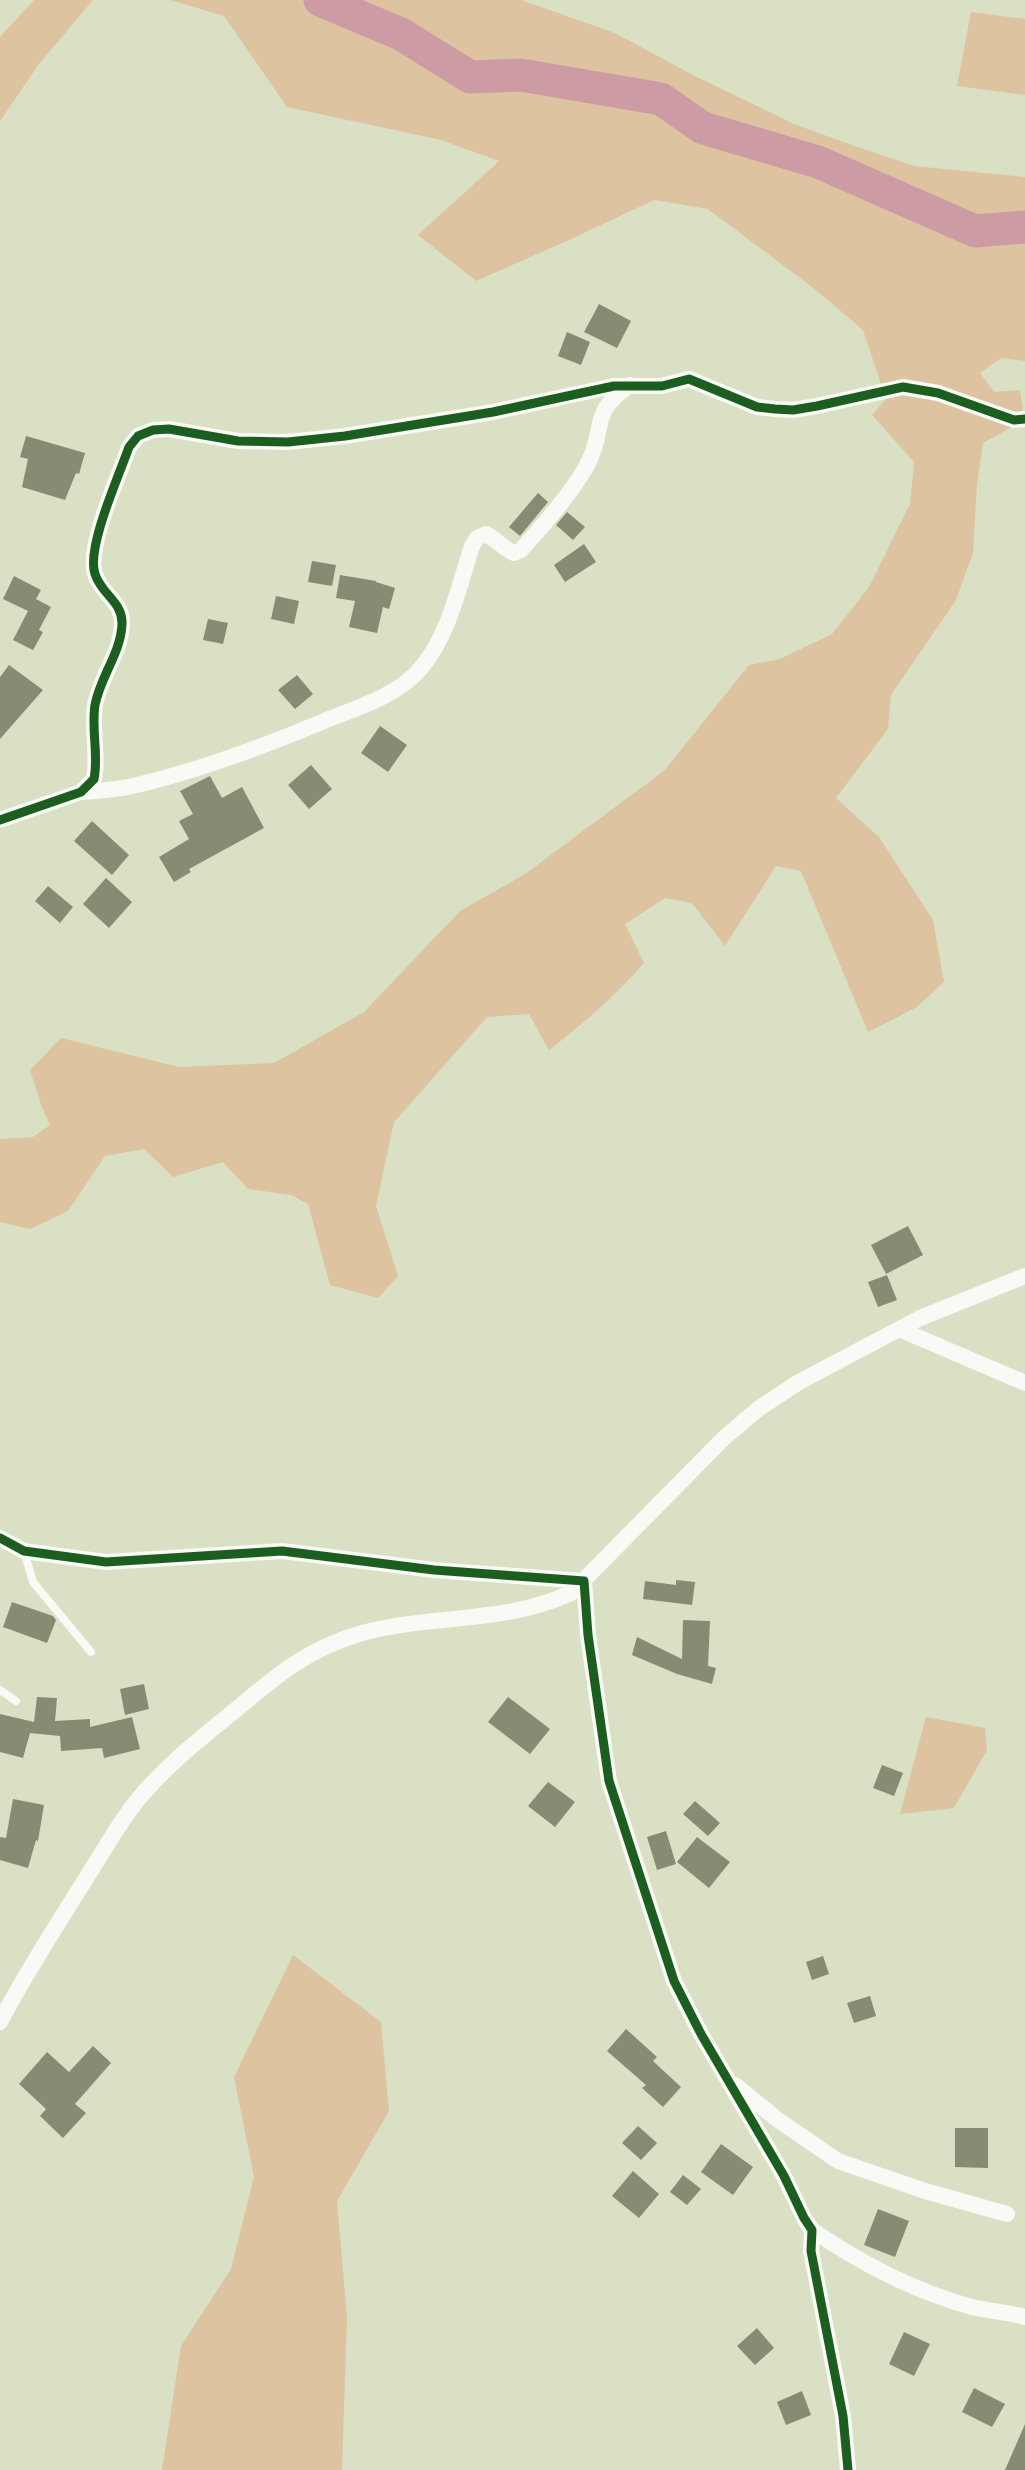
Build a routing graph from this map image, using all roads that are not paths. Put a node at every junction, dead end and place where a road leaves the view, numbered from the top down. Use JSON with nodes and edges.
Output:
{"nodes":[{"id":1,"x":630,"y":385,"type":"junction"},
{"id":2,"x":1025,"y":419,"type":"edge"},
{"id":3,"x":81,"y":792,"type":"junction"},
{"id":4,"x":0,"y":820,"type":"edge"},
{"id":5,"x":1025,"y":1276,"type":"edge"},
{"id":6,"x":899,"y":1329,"type":"junction"},
{"id":7,"x":1025,"y":1383,"type":"edge"},
{"id":8,"x":0,"y":1538,"type":"edge"},
{"id":9,"x":24,"y":1551,"type":"junction"},
{"id":10,"x":584,"y":1581,"type":"junction"},
{"id":11,"x":91,"y":1652,"type":"dead end"},
{"id":12,"x":0,"y":1690,"type":"edge"},
{"id":13,"x":16,"y":1701,"type":"dead end"},
{"id":14,"x":0,"y":2022,"type":"edge"},
{"id":15,"x":728,"y":2079,"type":"junction"},
{"id":16,"x":1007,"y":2214,"type":"dead end"},
{"id":17,"x":812,"y":2230,"type":"junction"},
{"id":18,"x":1025,"y":2317,"type":"edge"},
{"id":19,"x":848,"y":2470,"type":"edge"}],
"edges":[{"from":1,"to":2,"type":"street"},
{"from":1,"to":3,"type":"street"},
{"from":1,"to":3,"type":"street"},
{"from":3,"to":4,"type":"street"},
{"from":5,"to":6,"type":"street"},
{"from":6,"to":7,"type":"street"},
{"from":6,"to":10,"type":"street"},
{"from":8,"to":9,"type":"street"},
{"from":9,"to":10,"type":"street"},
{"from":9,"to":11,"type":"lane"},
{"from":10,"to":14,"type":"street"},
{"from":10,"to":15,"type":"street"},
{"from":12,"to":13,"type":"lane"},
{"from":15,"to":16,"type":"street"},
{"from":15,"to":17,"type":"street"},
{"from":17,"to":18,"type":"street"},
{"from":17,"to":19,"type":"street"}]}
